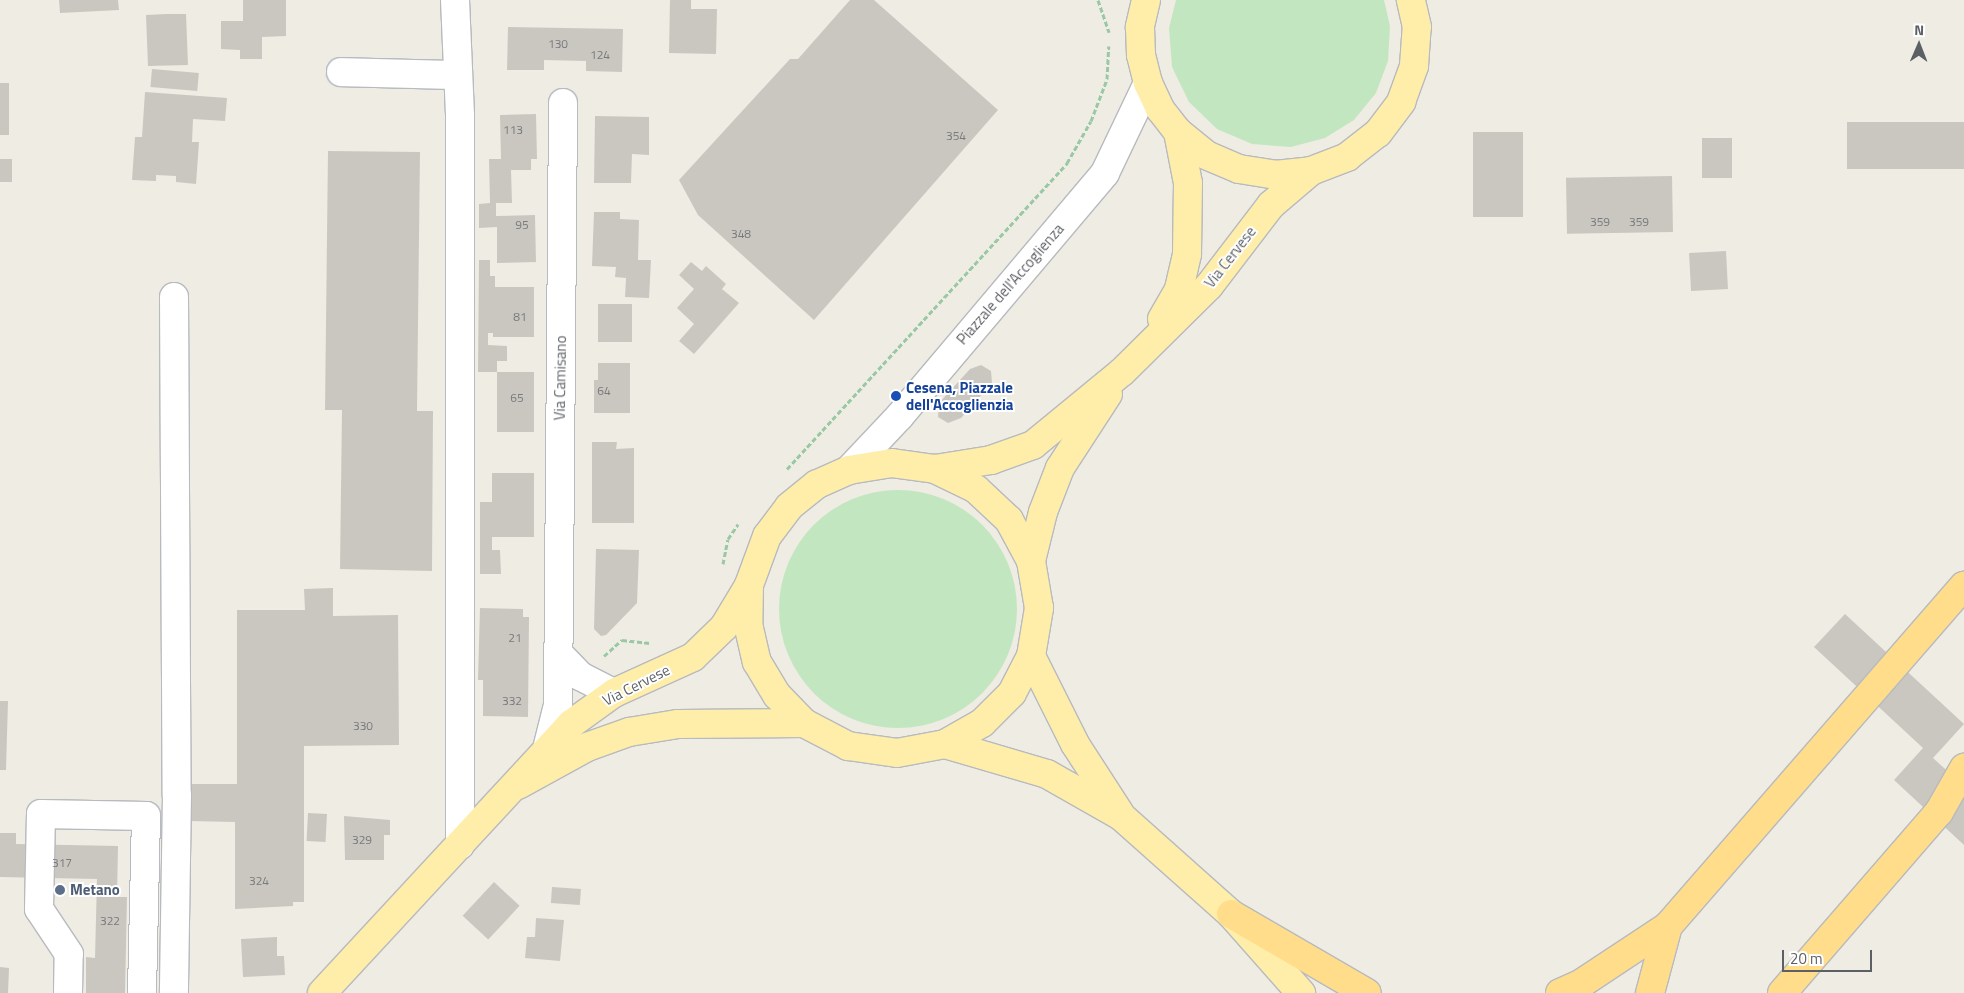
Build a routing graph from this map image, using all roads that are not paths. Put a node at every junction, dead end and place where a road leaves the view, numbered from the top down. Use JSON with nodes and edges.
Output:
{"nodes":[{"id":1,"x":455,"y":0,"type":"edge"},
{"id":2,"x":1127,"y":0,"type":"edge"},
{"id":3,"x":1146,"y":0,"type":"edge"},
{"id":4,"x":1411,"y":0,"type":"edge"},
{"id":5,"x":1140,"y":27,"type":"junction"},
{"id":6,"x":341,"y":72,"type":"dead end"},
{"id":7,"x":458,"y":75,"type":"junction"},
{"id":8,"x":1148,"y":83,"type":"junction"},
{"id":9,"x":563,"y":103,"type":"dead end"},
{"id":10,"x":1178,"y":132,"type":"junction"},
{"id":11,"x":1311,"y":171,"type":"junction"},
{"id":12,"x":174,"y":297,"type":"dead end"},
{"id":13,"x":1149,"y":342,"type":"junction"},
{"id":14,"x":1122,"y":372,"type":"junction"},
{"id":15,"x":935,"y":469,"type":"junction"},
{"id":16,"x":849,"y":470,"type":"junction"},
{"id":17,"x":1031,"y":561,"type":"junction"},
{"id":18,"x":749,"y":585,"type":"junction"},
{"id":19,"x":1964,"y":586,"type":"edge"},
{"id":20,"x":558,"y":653,"type":"junction"},
{"id":21,"x":1031,"y":656,"type":"junction"},
{"id":22,"x":614,"y":693,"type":"junction"},
{"id":23,"x":804,"y":723,"type":"junction"},
{"id":24,"x":945,"y":744,"type":"junction"},
{"id":25,"x":547,"y":749,"type":"junction"},
{"id":26,"x":1964,"y":768,"type":"edge"},
{"id":27,"x":518,"y":785,"type":"junction"},
{"id":28,"x":1121,"y":816,"type":"junction"},
{"id":29,"x":460,"y":845,"type":"junction"},
{"id":30,"x":1231,"y":914,"type":"junction"},
{"id":31,"x":1668,"y":926,"type":"junction"},
{"id":32,"x":68,"y":993,"type":"edge"},
{"id":33,"x":142,"y":993,"type":"edge"},
{"id":34,"x":174,"y":993,"type":"edge"},
{"id":35,"x":322,"y":993,"type":"edge"},
{"id":36,"x":1301,"y":993,"type":"edge"},
{"id":37,"x":1367,"y":993,"type":"edge"},
{"id":38,"x":1560,"y":993,"type":"edge"},
{"id":39,"x":1650,"y":993,"type":"edge"},
{"id":40,"x":1782,"y":993,"type":"edge"}],
"edges":[{"from":1,"to":7,"type":"street"},
{"from":2,"to":5,"type":"main road"},
{"from":3,"to":5,"type":"main road"},
{"from":4,"to":11,"type":"main road"},
{"from":5,"to":8,"type":"main road"},
{"from":6,"to":7,"type":"street"},
{"from":7,"to":29,"type":"street"},
{"from":8,"to":10,"type":"main road"},
{"from":8,"to":16,"type":"street","name":"Piazzale dell'Accoglienza"},
{"from":9,"to":20,"type":"street","name":"Via Camisano"},
{"from":10,"to":11,"type":"main road"},
{"from":10,"to":13,"type":"main road","name":"Via Cervese"},
{"from":11,"to":13,"type":"main road","name":"Via Cervese"},
{"from":12,"to":34,"type":"street"},
{"from":13,"to":14,"type":"main road","name":"Via Cervese"},
{"from":14,"to":15,"type":"main road","name":"Via Cervese"},
{"from":14,"to":17,"type":"main road","name":"Via Cervese"},
{"from":15,"to":16,"type":"main road"},
{"from":15,"to":17,"type":"main road"},
{"from":16,"to":18,"type":"main road"},
{"from":17,"to":21,"type":"main road"},
{"from":18,"to":22,"type":"main road","name":"Via Cervese"},
{"from":18,"to":23,"type":"main road"},
{"from":19,"to":31,"type":"highway"},
{"from":20,"to":22,"type":"street"},
{"from":20,"to":25,"type":"street","name":"Via Camisano"},
{"from":21,"to":24,"type":"main road"},
{"from":21,"to":28,"type":"main road"},
{"from":22,"to":25,"type":"main road","name":"Via Cervese"},
{"from":23,"to":24,"type":"main road"},
{"from":23,"to":27,"type":"main road","name":"Via Cervese"},
{"from":24,"to":28,"type":"main road"},
{"from":25,"to":27,"type":"main road","name":"Via Cervese"},
{"from":26,"to":40,"type":"highway"},
{"from":27,"to":29,"type":"main road","name":"Via Cervese"},
{"from":28,"to":30,"type":"main road"},
{"from":29,"to":35,"type":"main road","name":"Via Cervese"},
{"from":30,"to":36,"type":"main road"},
{"from":30,"to":37,"type":"highway"},
{"from":31,"to":38,"type":"highway"},
{"from":31,"to":39,"type":"highway"},
{"from":32,"to":33,"type":"street"}]}
